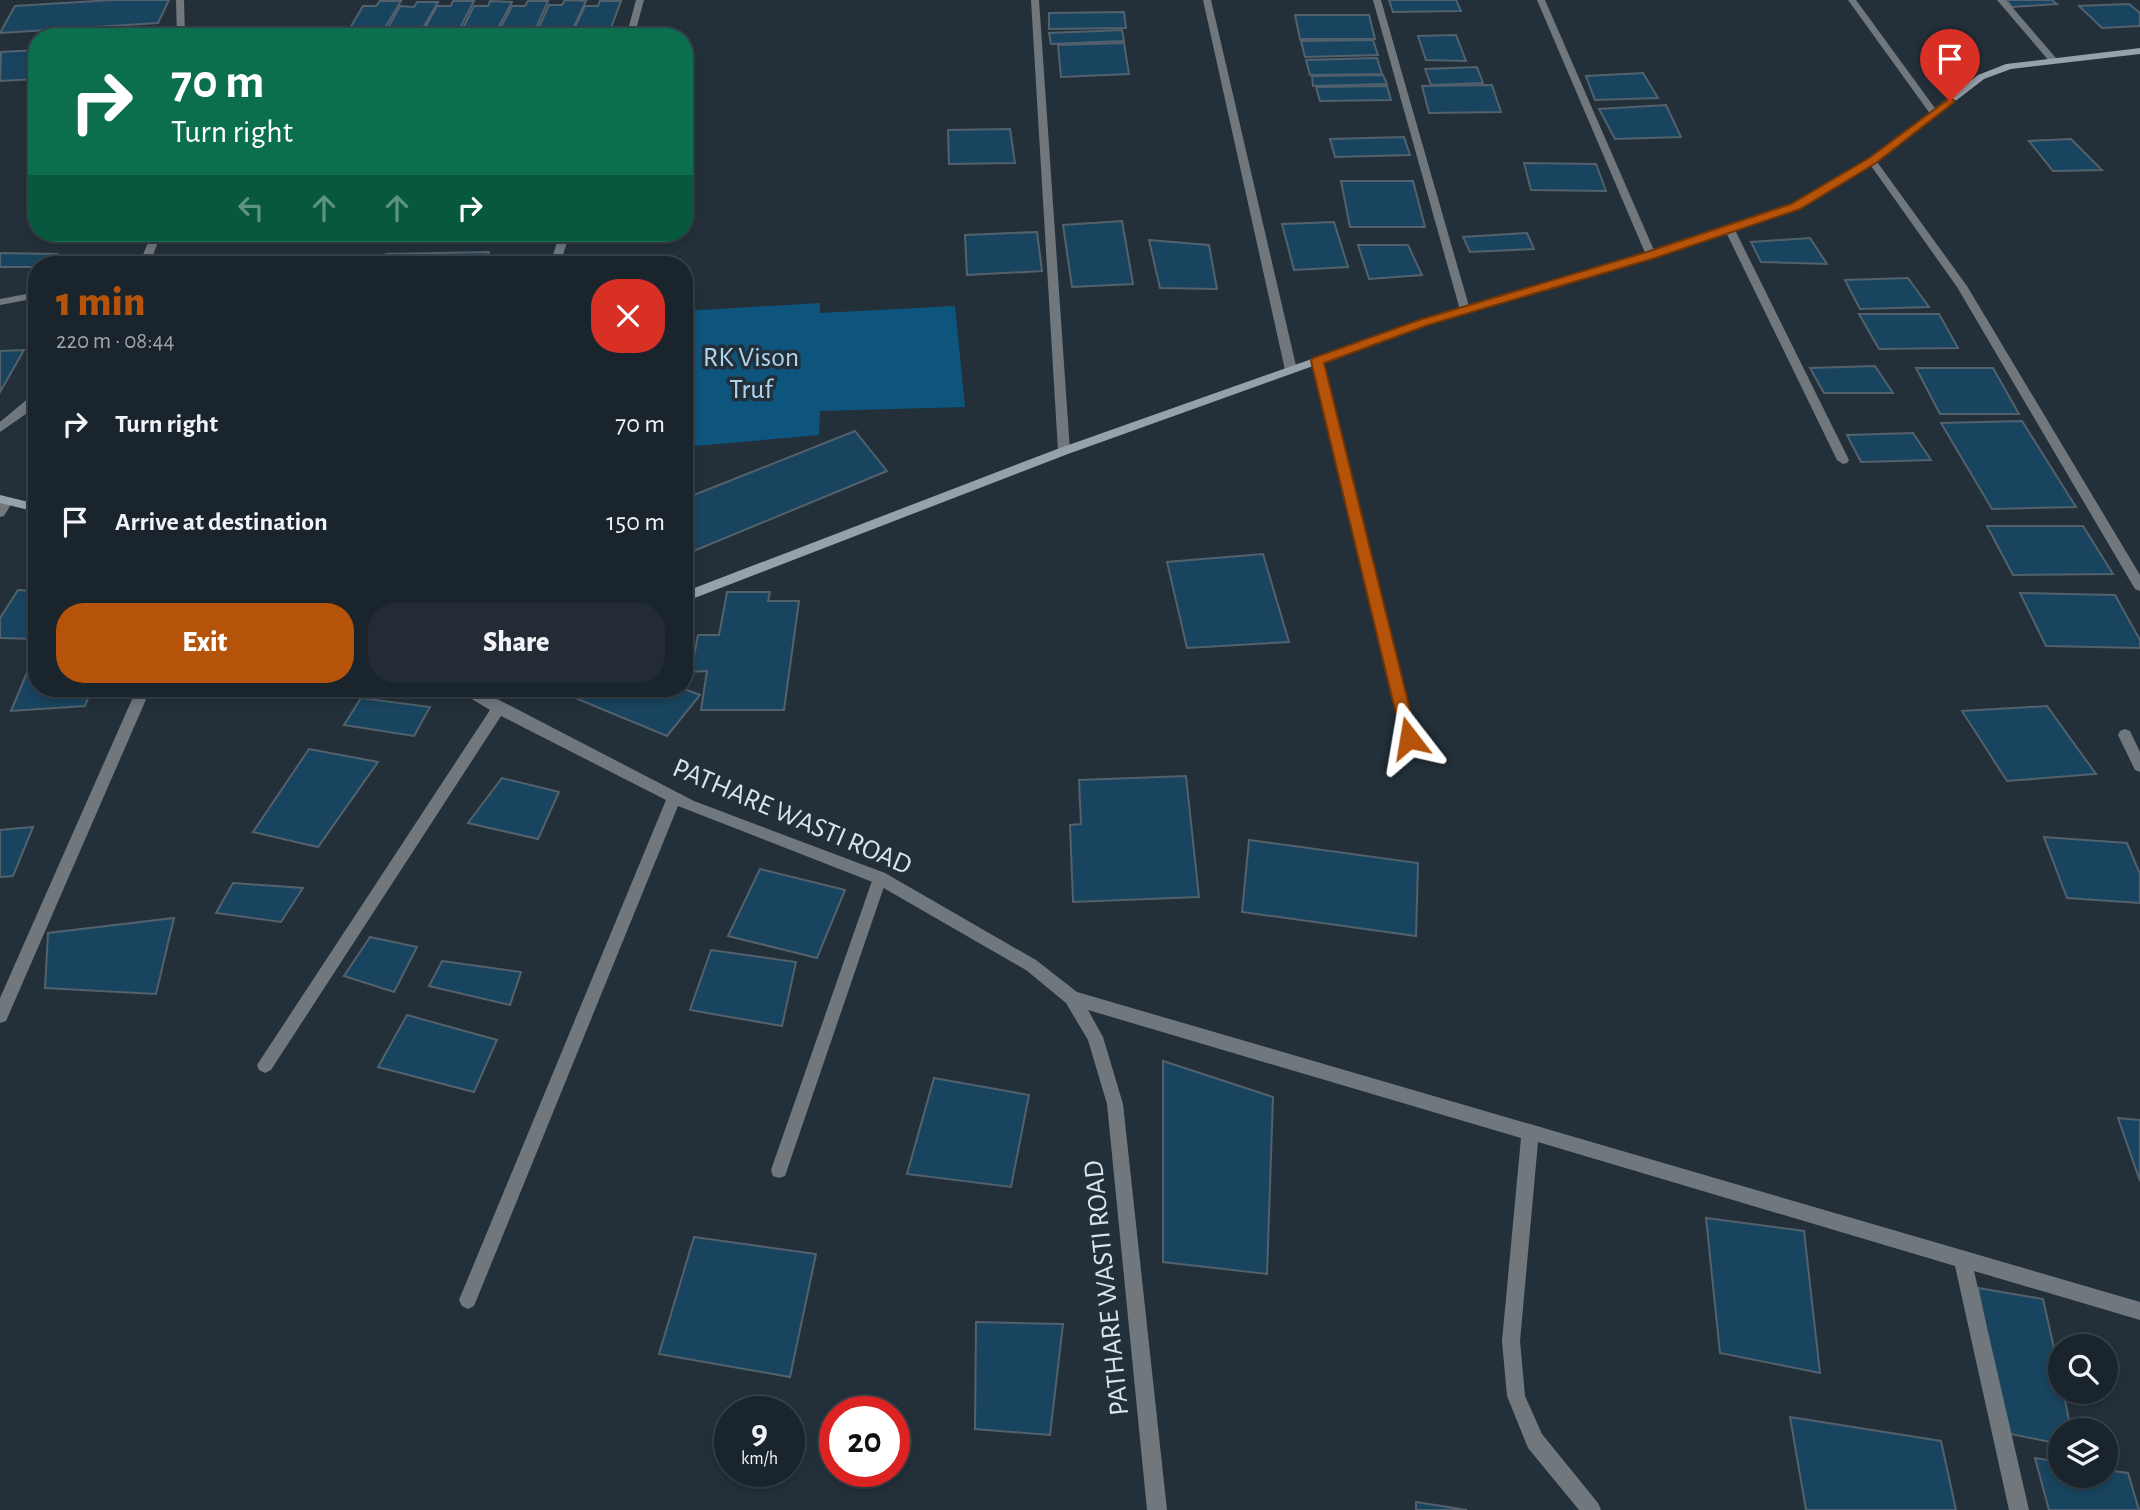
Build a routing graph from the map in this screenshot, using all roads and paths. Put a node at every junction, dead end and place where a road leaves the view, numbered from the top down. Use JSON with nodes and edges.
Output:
{"nodes":[{"id":1,"x":180,"y":0,"type":"edge"},
{"id":2,"x":640,"y":0,"type":"edge"},
{"id":3,"x":1035,"y":0,"type":"edge"},
{"id":4,"x":1207,"y":0,"type":"edge"},
{"id":5,"x":1377,"y":0,"type":"edge"},
{"id":6,"x":1541,"y":0,"type":"edge"},
{"id":7,"x":1852,"y":0,"type":"edge"},
{"id":8,"x":2001,"y":0,"type":"edge"},
{"id":9,"x":181,"y":28,"type":"edge"},
{"id":10,"x":633,"y":28,"type":"edge"},
{"id":11,"x":2140,"y":51,"type":"edge"},
{"id":12,"x":2053,"y":60,"type":"junction"},
{"id":13,"x":1934,"y":113,"type":"junction"},
{"id":14,"x":1872,"y":161,"type":"junction"},
{"id":15,"x":1729,"y":228,"type":"junction"},
{"id":16,"x":1651,"y":255,"type":"junction"},
{"id":17,"x":28,"y":297,"type":"edge"},
{"id":18,"x":0,"y":302,"type":"edge"},
{"id":19,"x":1465,"y":310,"type":"junction"},
{"id":20,"x":1317,"y":361,"type":"junction"},
{"id":21,"x":1291,"y":370,"type":"junction"},
{"id":22,"x":28,"y":407,"type":"edge"},
{"id":23,"x":0,"y":428,"type":"edge"},
{"id":24,"x":1063,"y":451,"type":"junction"},
{"id":25,"x":1843,"y":460,"type":"dead end"},
{"id":26,"x":4,"y":500,"type":"edge"},
{"id":27,"x":28,"y":506,"type":"edge"},
{"id":28,"x":0,"y":513,"type":"edge"},
{"id":29,"x":2140,"y":586,"type":"edge"},
{"id":30,"x":693,"y":594,"type":"edge"},
{"id":31,"x":140,"y":697,"type":"edge"},
{"id":32,"x":480,"y":697,"type":"edge"},
{"id":33,"x":499,"y":708,"type":"junction"},
{"id":34,"x":2125,"y":735,"type":"dead end"},
{"id":35,"x":1409,"y":738,"type":"dead end"},
{"id":36,"x":2140,"y":766,"type":"edge"},
{"id":37,"x":674,"y":797,"type":"junction"},
{"id":38,"x":880,"y":877,"type":"junction"},
{"id":39,"x":1072,"y":998,"type":"junction"},
{"id":40,"x":0,"y":1016,"type":"edge"},
{"id":41,"x":265,"y":1065,"type":"dead end"},
{"id":42,"x":1530,"y":1133,"type":"junction"},
{"id":43,"x":779,"y":1170,"type":"dead end"},
{"id":44,"x":1963,"y":1261,"type":"junction"},
{"id":45,"x":468,"y":1300,"type":"dead end"},
{"id":46,"x":2140,"y":1311,"type":"edge"},
{"id":47,"x":1157,"y":1510,"type":"edge"},
{"id":48,"x":1591,"y":1510,"type":"edge"},
{"id":49,"x":2020,"y":1510,"type":"edge"}],
"edges":[{"from":1,"to":9,"type":"street"},
{"from":2,"to":10,"type":"street"},
{"from":3,"to":24,"type":"street"},
{"from":4,"to":21,"type":"street"},
{"from":5,"to":19,"type":"street"},
{"from":6,"to":16,"type":"street"},
{"from":7,"to":13,"type":"street"},
{"from":8,"to":12,"type":"street"},
{"from":11,"to":12,"type":"street"},
{"from":12,"to":13,"type":"street"},
{"from":13,"to":14,"type":"street"},
{"from":14,"to":15,"type":"street"},
{"from":14,"to":29,"type":"street"},
{"from":15,"to":16,"type":"street"},
{"from":15,"to":25,"type":"street"},
{"from":16,"to":19,"type":"street"},
{"from":17,"to":18,"type":"street"},
{"from":19,"to":20,"type":"street"},
{"from":20,"to":21,"type":"street"},
{"from":20,"to":35,"type":"street"},
{"from":21,"to":24,"type":"street"},
{"from":22,"to":23,"type":"street"},
{"from":24,"to":30,"type":"street"},
{"from":26,"to":27,"type":"street"},
{"from":26,"to":28,"type":"street"},
{"from":31,"to":40,"type":"street"},
{"from":32,"to":33,"type":"street","name":"PATHARE WASTI ROAD"},
{"from":33,"to":37,"type":"street","name":"PATHARE WASTI ROAD"},
{"from":33,"to":41,"type":"street"},
{"from":34,"to":36,"type":"street"},
{"from":37,"to":38,"type":"street","name":"PATHARE WASTI ROAD"},
{"from":37,"to":45,"type":"street"},
{"from":38,"to":39,"type":"street","name":"PATHARE WASTI ROAD"},
{"from":38,"to":43,"type":"street"},
{"from":39,"to":42,"type":"street"},
{"from":39,"to":47,"type":"street","name":"PATHARE WASTI ROAD"},
{"from":42,"to":44,"type":"street"},
{"from":42,"to":48,"type":"street"},
{"from":44,"to":46,"type":"street"},
{"from":44,"to":49,"type":"street"}]}
